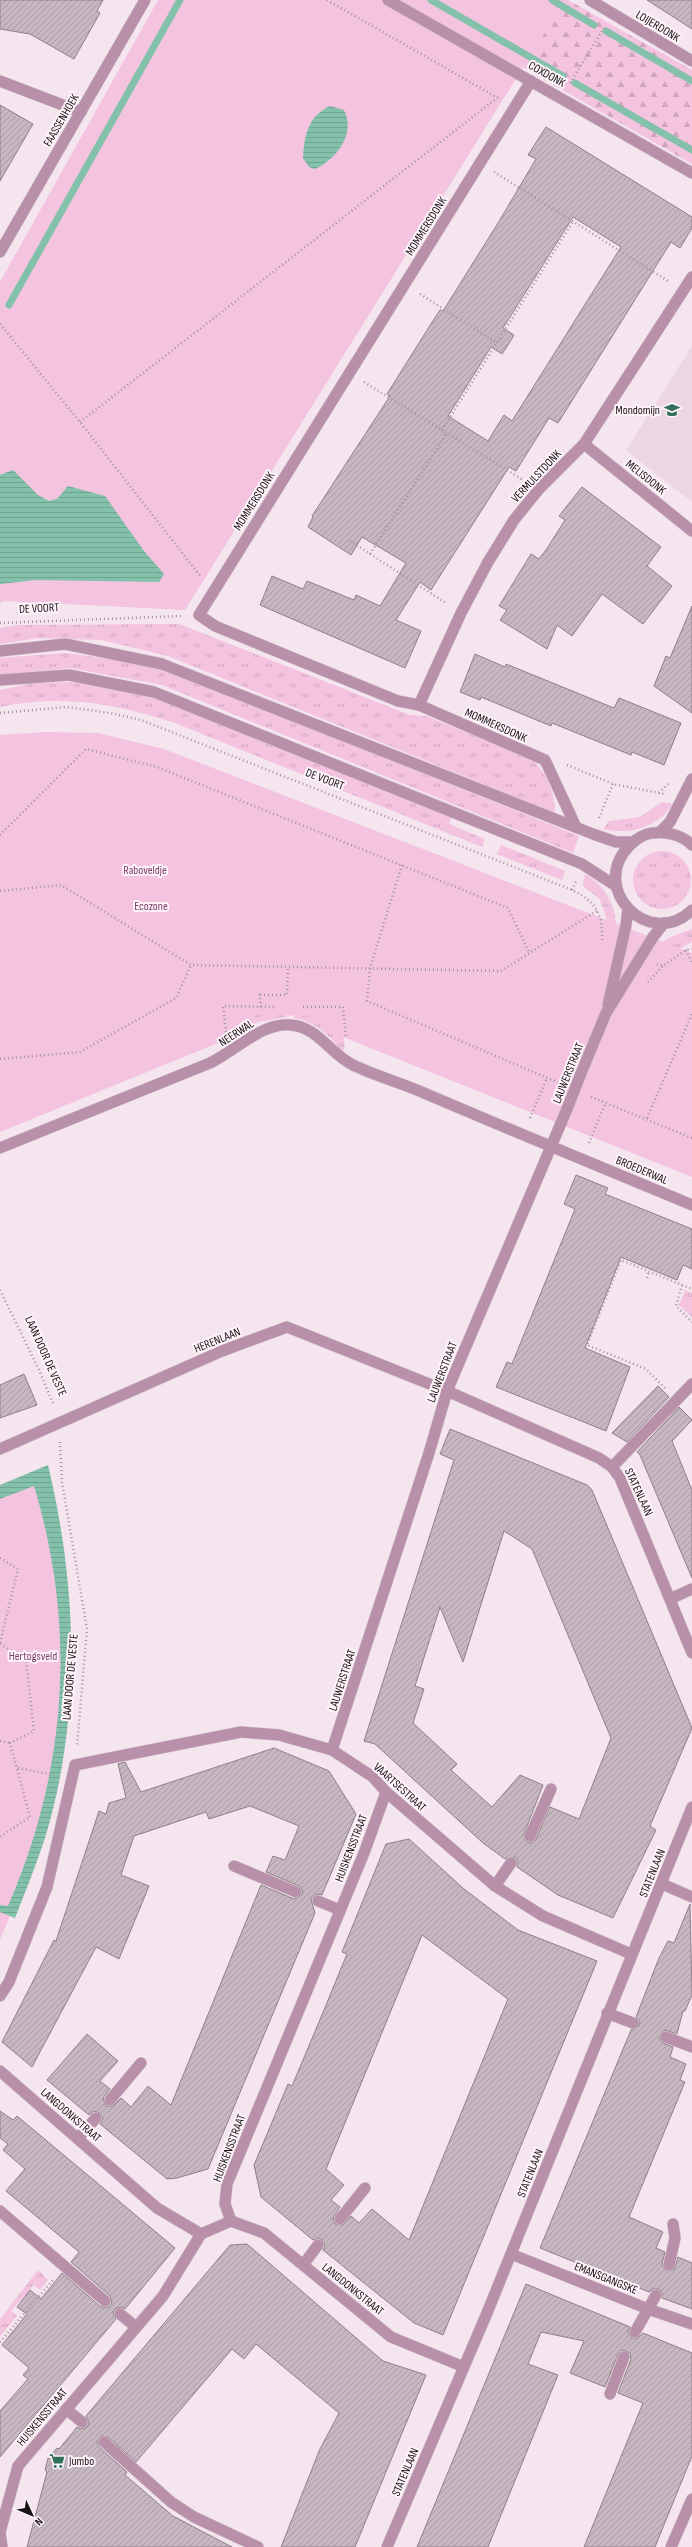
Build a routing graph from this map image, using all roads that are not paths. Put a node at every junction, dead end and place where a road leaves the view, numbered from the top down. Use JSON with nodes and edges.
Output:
{"nodes":[{"id":1,"x":145,"y":0,"type":"edge"},
{"id":2,"x":388,"y":0,"type":"edge"},
{"id":3,"x":590,"y":0,"type":"edge"},
{"id":4,"x":692,"y":61,"type":"edge"},
{"id":5,"x":0,"y":81,"type":"edge"},
{"id":6,"x":531,"y":81,"type":"junction"},
{"id":7,"x":81,"y":112,"type":"junction"},
{"id":8,"x":692,"y":173,"type":"edge"},
{"id":9,"x":0,"y":252,"type":"edge"},
{"id":10,"x":692,"y":277,"type":"edge"},
{"id":11,"x":584,"y":444,"type":"junction"},
{"id":12,"x":692,"y":531,"type":"edge"},
{"id":13,"x":0,"y":652,"type":"edge"},
{"id":14,"x":0,"y":680,"type":"edge"},
{"id":15,"x":419,"y":705,"type":"junction"},
{"id":16,"x":692,"y":779,"type":"edge"},
{"id":17,"x":576,"y":827,"type":"junction"},
{"id":18,"x":660,"y":832,"type":"junction"},
{"id":19,"x":633,"y":842,"type":"junction"},
{"id":20,"x":692,"y":845,"type":"edge"},
{"id":21,"x":616,"y":886,"type":"junction"},
{"id":22,"x":628,"y":909,"type":"junction"},
{"id":23,"x":690,"y":913,"type":"edge"},
{"id":24,"x":664,"y":923,"type":"junction"},
{"id":25,"x":606,"y":1013,"type":"junction"},
{"id":26,"x":550,"y":1146,"type":"junction"},
{"id":27,"x":0,"y":1148,"type":"edge"},
{"id":28,"x":692,"y":1205,"type":"edge"},
{"id":29,"x":692,"y":1384,"type":"edge"},
{"id":30,"x":446,"y":1391,"type":"junction"},
{"id":31,"x":0,"y":1450,"type":"edge"},
{"id":32,"x":612,"y":1467,"type":"junction"},
{"id":33,"x":692,"y":1589,"type":"edge"},
{"id":34,"x":670,"y":1599,"type":"junction"},
{"id":35,"x":692,"y":1653,"type":"edge"},
{"id":36,"x":332,"y":1750,"type":"junction"},
{"id":37,"x":551,"y":1789,"type":"dead end"},
{"id":38,"x":386,"y":1792,"type":"junction"},
{"id":39,"x":692,"y":1807,"type":"edge"},
{"id":40,"x":530,"y":1836,"type":"dead end"},
{"id":41,"x":511,"y":1863,"type":"dead end"},
{"id":42,"x":234,"y":1866,"type":"dead end"},
{"id":43,"x":662,"y":1884,"type":"junction"},
{"id":44,"x":495,"y":1886,"type":"junction"},
{"id":45,"x":296,"y":1892,"type":"dead end"},
{"id":46,"x":692,"y":1896,"type":"edge"},
{"id":47,"x":318,"y":1901,"type":"dead end"},
{"id":48,"x":340,"y":1910,"type":"junction"},
{"id":49,"x":631,"y":1954,"type":"junction"},
{"id":50,"x":0,"y":1996,"type":"edge"},
{"id":51,"x":608,"y":2013,"type":"junction"},
{"id":52,"x":634,"y":2023,"type":"dead end"},
{"id":53,"x":666,"y":2037,"type":"dead end"},
{"id":54,"x":692,"y":2047,"type":"edge"},
{"id":55,"x":141,"y":2063,"type":"dead end"},
{"id":56,"x":0,"y":2071,"type":"edge"},
{"id":57,"x":110,"y":2100,"type":"dead end"},
{"id":58,"x":96,"y":2118,"type":"dead end"},
{"id":59,"x":78,"y":2138,"type":"junction"},
{"id":60,"x":365,"y":2188,"type":"dead end"},
{"id":61,"x":0,"y":2211,"type":"edge"},
{"id":62,"x":340,"y":2219,"type":"dead end"},
{"id":63,"x":231,"y":2221,"type":"junction"},
{"id":64,"x":674,"y":2224,"type":"dead end"},
{"id":65,"x":201,"y":2234,"type":"junction"},
{"id":66,"x":318,"y":2245,"type":"dead end"},
{"id":67,"x":511,"y":2254,"type":"junction"},
{"id":68,"x":303,"y":2265,"type":"junction"},
{"id":69,"x":669,"y":2265,"type":"dead end"},
{"id":70,"x":656,"y":2295,"type":"dead end"},
{"id":71,"x":105,"y":2301,"type":"dead end"},
{"id":72,"x":648,"y":2309,"type":"junction"},
{"id":73,"x":120,"y":2314,"type":"dead end"},
{"id":74,"x":692,"y":2324,"type":"edge"},
{"id":75,"x":136,"y":2327,"type":"junction"},
{"id":76,"x":635,"y":2332,"type":"dead end"},
{"id":77,"x":624,"y":2357,"type":"dead end"},
{"id":78,"x":464,"y":2367,"type":"junction"},
{"id":79,"x":610,"y":2394,"type":"dead end"},
{"id":80,"x":66,"y":2409,"type":"junction"},
{"id":81,"x":82,"y":2422,"type":"dead end"},
{"id":82,"x":104,"y":2442,"type":"dead end"},
{"id":83,"x":692,"y":2498,"type":"edge"},
{"id":84,"x":2,"y":2547,"type":"edge"},
{"id":85,"x":258,"y":2547,"type":"edge"},
{"id":86,"x":387,"y":2547,"type":"edge"},
{"id":87,"x":671,"y":2547,"type":"edge"}],
"edges":[{"from":1,"to":7,"type":"street","name":"FAASSENHOEK"},
{"from":2,"to":6,"type":"street","name":"COXDONK"},
{"from":3,"to":4,"type":"street","name":"LOIJERDONK"},
{"from":5,"to":7,"type":"street"},
{"from":6,"to":8,"type":"street","name":"COXDONK"},
{"from":6,"to":15,"type":"street","name":"MOMMERSDONK"},
{"from":7,"to":9,"type":"street","name":"FAASSENHOEK"},
{"from":10,"to":11,"type":"street","name":"VERMULSTDONK"},
{"from":11,"to":12,"type":"street","name":"MELISDONK"},
{"from":11,"to":15,"type":"street","name":"VERMULSTDONK"},
{"from":13,"to":17,"type":"street"},
{"from":14,"to":21,"type":"street","name":"DE VOORT"},
{"from":15,"to":17,"type":"street","name":"MOMMERSDONK"},
{"from":16,"to":18,"type":"street"},
{"from":17,"to":19,"type":"street"},
{"from":18,"to":19,"type":"street"},
{"from":18,"to":20,"type":"street"},
{"from":19,"to":21,"type":"street"},
{"from":21,"to":22,"type":"street"},
{"from":22,"to":24,"type":"street"},
{"from":22,"to":25,"type":"street","name":"LAUWERSTRAAT"},
{"from":23,"to":24,"type":"street"},
{"from":24,"to":25,"type":"street","name":"LAUWERSTRAAT"},
{"from":25,"to":26,"type":"street","name":"LAUWERSTRAAT","bridge":true},
{"from":26,"to":27,"type":"street","name":"NEERWAL"},
{"from":26,"to":28,"type":"street","name":"BROEDERWAL"},
{"from":26,"to":30,"type":"street","name":"LAUWERSTRAAT"},
{"from":29,"to":32,"type":"street"},
{"from":30,"to":31,"type":"street","name":"HERENLAAN"},
{"from":30,"to":32,"type":"street","name":"STATENLAAN"},
{"from":30,"to":36,"type":"street","name":"LAUWERSTRAAT"},
{"from":32,"to":34,"type":"street","name":"STATENLAAN"},
{"from":33,"to":34,"type":"street"},
{"from":34,"to":35,"type":"street","name":"STATENLAAN"},
{"from":36,"to":38,"type":"street","name":"VAARTSESTRAAT"},
{"from":36,"to":50,"type":"street","name":"VAARTSESTRAAT"},
{"from":37,"to":40,"type":"street"},
{"from":38,"to":44,"type":"street","name":"VAARTSESTRAAT"},
{"from":38,"to":48,"type":"street","name":"HUISKENSSTRAAT"},
{"from":39,"to":43,"type":"street","name":"STATENLAAN"},
{"from":41,"to":44,"type":"street"},
{"from":42,"to":45,"type":"street"},
{"from":43,"to":46,"type":"street"},
{"from":43,"to":49,"type":"street","name":"STATENLAAN"},
{"from":44,"to":49,"type":"street","name":"VAARTSESTRAAT"},
{"from":47,"to":48,"type":"street"},
{"from":48,"to":63,"type":"street","name":"HUISKENSSTRAAT"},
{"from":49,"to":51,"type":"street","name":"STATENLAAN"},
{"from":51,"to":52,"type":"street"},
{"from":51,"to":67,"type":"street","name":"STATENLAAN"},
{"from":53,"to":54,"type":"street"},
{"from":55,"to":57,"type":"street"},
{"from":56,"to":59,"type":"street","name":"LANGDONKSTRAAT"},
{"from":58,"to":59,"type":"street"},
{"from":59,"to":65,"type":"street","name":"LANGDONKSTRAAT"},
{"from":60,"to":62,"type":"street"},
{"from":61,"to":71,"type":"street"},
{"from":63,"to":65,"type":"street"},
{"from":63,"to":68,"type":"street","name":"LANGDONKSTRAAT"},
{"from":64,"to":69,"type":"street"},
{"from":65,"to":75,"type":"street","name":"HUISKENSSTRAAT"},
{"from":66,"to":68,"type":"street"},
{"from":67,"to":72,"type":"street","name":"EMANSGANGSKE"},
{"from":67,"to":78,"type":"street","name":"STATENLAAN"},
{"from":68,"to":78,"type":"street","name":"LANGDONKSTRAAT"},
{"from":70,"to":72,"type":"street"},
{"from":72,"to":74,"type":"street","name":"EMANSGANGSKE"},
{"from":72,"to":76,"type":"street"},
{"from":73,"to":75,"type":"street"},
{"from":75,"to":80,"type":"street","name":"HUISKENSSTRAAT"},
{"from":77,"to":79,"type":"street"},
{"from":78,"to":86,"type":"street","name":"STATENLAAN"},
{"from":80,"to":81,"type":"street"},
{"from":80,"to":84,"type":"street","name":"HUISKENSSTRAAT"},
{"from":82,"to":85,"type":"street"},
{"from":83,"to":87,"type":"street"}]}
